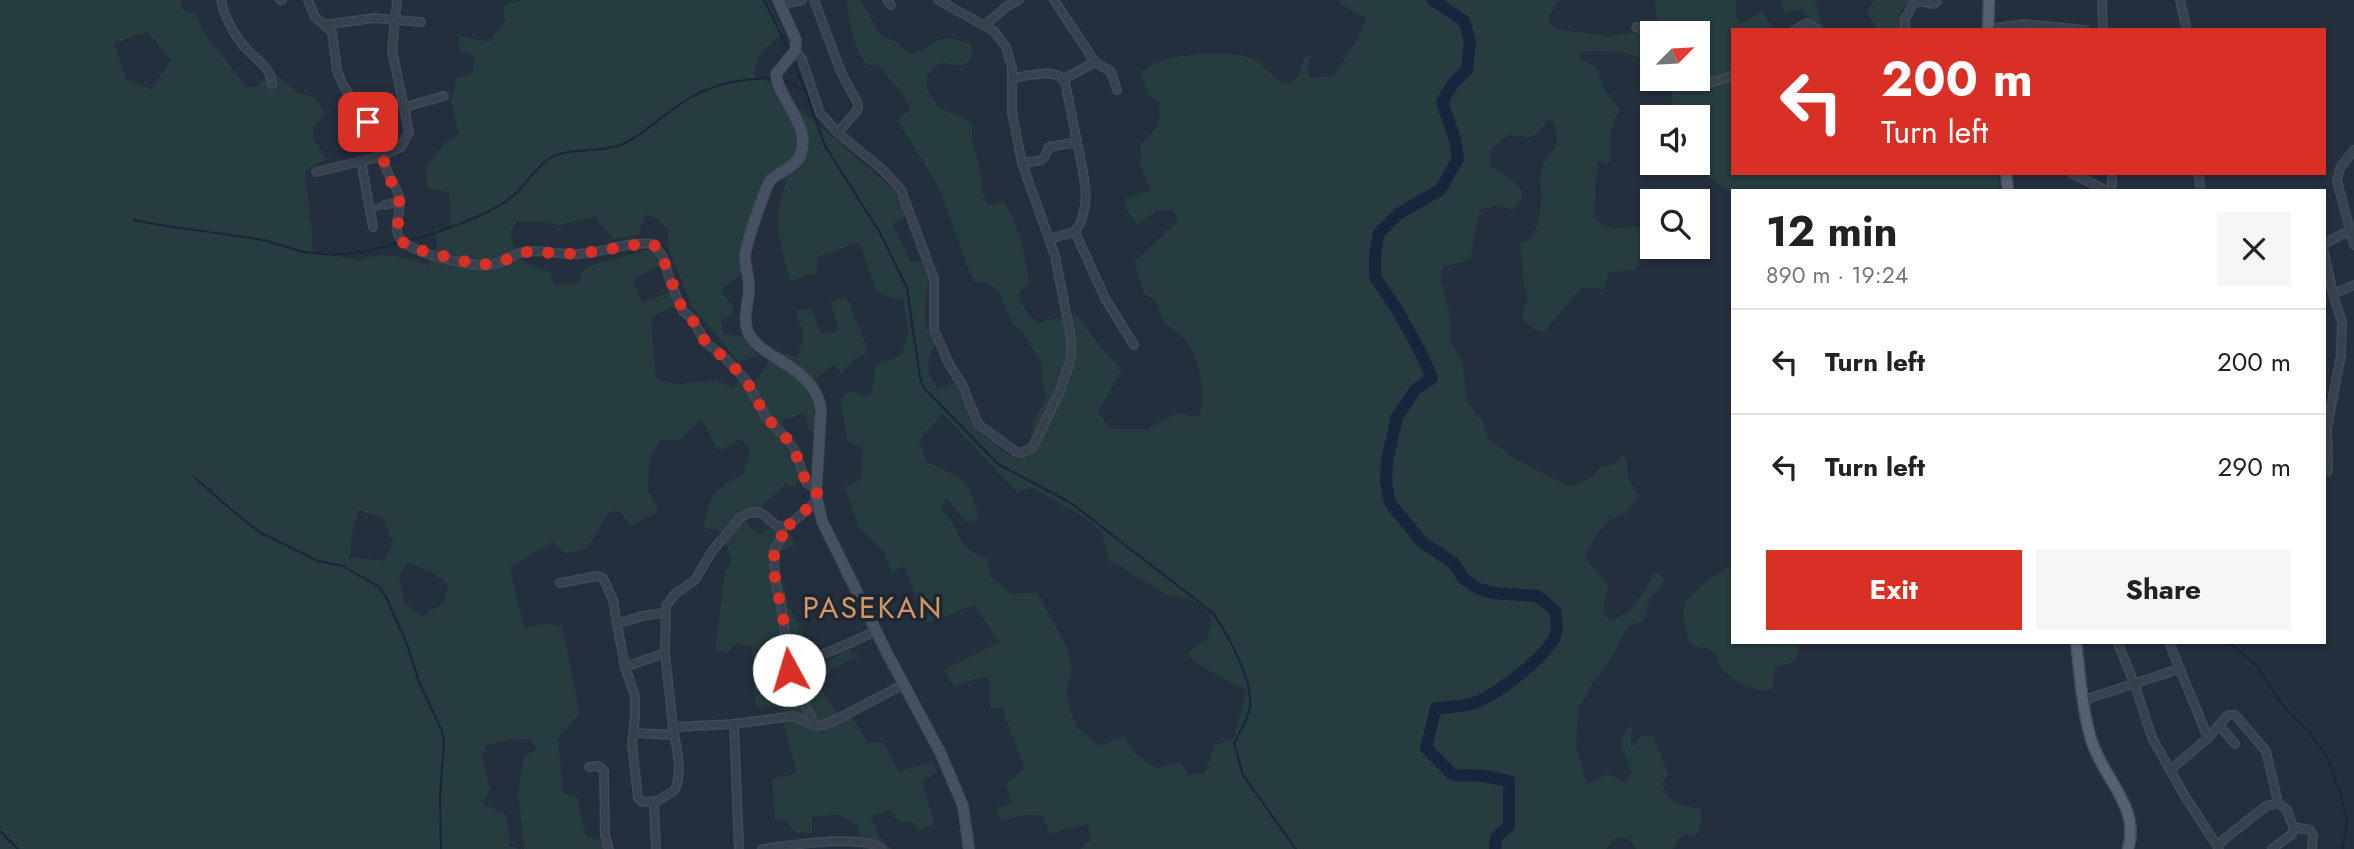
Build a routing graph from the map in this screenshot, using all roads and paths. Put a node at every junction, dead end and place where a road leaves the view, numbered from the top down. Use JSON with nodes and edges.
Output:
{"nodes":[{"id":1,"x":221,"y":0,"type":"edge"},
{"id":2,"x":308,"y":0,"type":"edge"},
{"id":3,"x":397,"y":0,"type":"edge"},
{"id":4,"x":802,"y":0,"type":"edge"},
{"id":5,"x":814,"y":0,"type":"edge"},
{"id":6,"x":938,"y":0,"type":"edge"},
{"id":7,"x":999,"y":0,"type":"edge"},
{"id":8,"x":1019,"y":0,"type":"edge"},
{"id":9,"x":1054,"y":0,"type":"edge"},
{"id":10,"x":1938,"y":0,"type":"edge"},
{"id":11,"x":1989,"y":0,"type":"edge"},
{"id":12,"x":2102,"y":0,"type":"edge"},
{"id":13,"x":2180,"y":0,"type":"edge"},
{"id":14,"x":780,"y":2,"type":"edge"},
{"id":15,"x":1006,"y":7,"type":"junction"},
{"id":16,"x":394,"y":20,"type":"junction"},
{"id":17,"x":421,"y":22,"type":"dead end"},
{"id":18,"x":324,"y":25,"type":"junction"},
{"id":19,"x":985,"y":25,"type":"junction"},
{"id":20,"x":1636,"y":27,"type":"dead end"},
{"id":21,"x":1640,"y":28,"type":"edge"},
{"id":22,"x":1798,"y":28,"type":"edge"},
{"id":23,"x":1815,"y":28,"type":"edge"},
{"id":24,"x":1905,"y":28,"type":"edge"},
{"id":25,"x":1988,"y":28,"type":"edge"},
{"id":26,"x":1995,"y":28,"type":"edge"},
{"id":27,"x":2065,"y":28,"type":"edge"},
{"id":28,"x":2103,"y":28,"type":"edge"},
{"id":29,"x":2186,"y":28,"type":"edge"},
{"id":30,"x":794,"y":51,"type":"junction"},
{"id":31,"x":1095,"y":62,"type":"junction"},
{"id":32,"x":1731,"y":76,"type":"edge"},
{"id":33,"x":1013,"y":78,"type":"junction"},
{"id":34,"x":1064,"y":79,"type":"junction"},
{"id":35,"x":1710,"y":83,"type":"edge"},
{"id":36,"x":272,"y":84,"type":"dead end"},
{"id":37,"x":1117,"y":90,"type":"dead end"},
{"id":38,"x":444,"y":96,"type":"dead end"},
{"id":39,"x":405,"y":107,"type":"junction"},
{"id":40,"x":838,"y":133,"type":"junction"},
{"id":41,"x":1077,"y":142,"type":"junction"},
{"id":42,"x":2354,"y":150,"type":"edge"},
{"id":43,"x":382,"y":156,"type":"junction"},
{"id":44,"x":361,"y":161,"type":"junction"},
{"id":45,"x":1022,"y":163,"type":"junction"},
{"id":46,"x":316,"y":172,"type":"dead end"},
{"id":47,"x":2075,"y":175,"type":"edge"},
{"id":48,"x":2105,"y":189,"type":"edge"},
{"id":49,"x":400,"y":201,"type":"junction"},
{"id":50,"x":385,"y":205,"type":"tunnel mouth"},
{"id":51,"x":373,"y":227,"type":"dead end"},
{"id":52,"x":2350,"y":230,"type":"junction"},
{"id":53,"x":1075,"y":232,"type":"junction"},
{"id":54,"x":1049,"y":239,"type":"junction"},
{"id":55,"x":2326,"y":243,"type":"edge"},
{"id":56,"x":2354,"y":246,"type":"edge"},
{"id":57,"x":2326,"y":261,"type":"edge"},
{"id":58,"x":2354,"y":285,"type":"edge"},
{"id":59,"x":2333,"y":294,"type":"junction"},
{"id":60,"x":1134,"y":345,"type":"dead end"},
{"id":61,"x":2326,"y":436,"type":"edge"},
{"id":62,"x":2326,"y":472,"type":"edge"},
{"id":63,"x":817,"y":496,"type":"junction"},
{"id":64,"x":779,"y":527,"type":"junction"},
{"id":65,"x":560,"y":583,"type":"dead end"},
{"id":66,"x":664,"y":613,"type":"junction"},
{"id":67,"x":617,"y":624,"type":"junction"},
{"id":68,"x":876,"y":631,"type":"junction"},
{"id":69,"x":2076,"y":644,"type":"edge"},
{"id":70,"x":2119,"y":644,"type":"edge"},
{"id":71,"x":2169,"y":644,"type":"edge"},
{"id":72,"x":665,"y":653,"type":"junction"},
{"id":73,"x":789,"y":660,"type":"junction"},
{"id":74,"x":625,"y":667,"type":"junction"},
{"id":75,"x":2179,"y":669,"type":"junction"},
{"id":76,"x":2134,"y":682,"type":"junction"},
{"id":77,"x":904,"y":684,"type":"junction"},
{"id":78,"x":2084,"y":700,"type":"junction"},
{"id":79,"x":734,"y":724,"type":"junction"},
{"id":80,"x":2219,"y":725,"type":"junction"},
{"id":81,"x":815,"y":726,"type":"junction"},
{"id":82,"x":674,"y":731,"type":"junction"},
{"id":83,"x":634,"y":733,"type":"junction"},
{"id":84,"x":2208,"y":738,"type":"junction"},
{"id":85,"x":2235,"y":744,"type":"dead end"},
{"id":86,"x":589,"y":767,"type":"dead end"},
{"id":87,"x":2170,"y":770,"type":"junction"},
{"id":88,"x":655,"y":801,"type":"junction"},
{"id":89,"x":2278,"y":803,"type":"junction"},
{"id":90,"x":2294,"y":827,"type":"junction"},
{"id":91,"x":798,"y":846,"type":"edge"},
{"id":92,"x":2218,"y":847,"type":"edge"},
{"id":93,"x":609,"y":849,"type":"edge"},
{"id":94,"x":656,"y":849,"type":"edge"},
{"id":95,"x":739,"y":849,"type":"edge"},
{"id":96,"x":762,"y":849,"type":"edge"},
{"id":97,"x":882,"y":849,"type":"edge"},
{"id":98,"x":969,"y":849,"type":"edge"},
{"id":99,"x":2129,"y":849,"type":"edge"},
{"id":100,"x":2272,"y":849,"type":"edge"},
{"id":101,"x":2312,"y":849,"type":"edge"}],
"edges":[{"from":1,"to":36,"type":"street"},
{"from":2,"to":18,"type":"street"},
{"from":3,"to":16,"type":"street"},
{"from":4,"to":14,"type":"street"},
{"from":5,"to":40,"type":"street"},
{"from":6,"to":19,"type":"street"},
{"from":7,"to":15,"type":"street"},
{"from":8,"to":15,"type":"street"},
{"from":9,"to":31,"type":"street"},
{"from":10,"to":24,"type":"street"},
{"from":11,"to":25,"type":"main road"},
{"from":12,"to":28,"type":"street"},
{"from":13,"to":29,"type":"street"},
{"from":14,"to":30,"type":"street"},
{"from":15,"to":19,"type":"street"},
{"from":16,"to":17,"type":"street"},
{"from":16,"to":18,"type":"street"},
{"from":16,"to":39,"type":"street"},
{"from":18,"to":43,"type":"street"},
{"from":19,"to":33,"type":"street"},
{"from":20,"to":21,"type":"street"},
{"from":22,"to":23,"type":"street"},
{"from":26,"to":27,"type":"street"},
{"from":30,"to":40,"type":"street"},
{"from":30,"to":63,"type":"street"},
{"from":31,"to":34,"type":"street"},
{"from":31,"to":37,"type":"street"},
{"from":32,"to":35,"type":"street"},
{"from":33,"to":34,"type":"street"},
{"from":33,"to":45,"type":"street"},
{"from":34,"to":41,"type":"street"},
{"from":38,"to":39,"type":"street"},
{"from":39,"to":43,"type":"street"},
{"from":40,"to":54,"type":"street"},
{"from":41,"to":45,"type":"street"},
{"from":41,"to":53,"type":"street"},
{"from":42,"to":52,"type":"street"},
{"from":43,"to":44,"type":"street"},
{"from":43,"to":49,"type":"street"},
{"from":44,"to":46,"type":"street"},
{"from":44,"to":51,"type":"street"},
{"from":45,"to":54,"type":"street"},
{"from":47,"to":48,"type":"street"},
{"from":49,"to":50,"type":"street"},
{"from":49,"to":63,"type":"street"},
{"from":52,"to":55,"type":"street"},
{"from":52,"to":56,"type":"street"},
{"from":53,"to":54,"type":"street"},
{"from":53,"to":60,"type":"street"},
{"from":57,"to":59,"type":"street"},
{"from":58,"to":59,"type":"street"},
{"from":59,"to":61,"type":"street"},
{"from":61,"to":62,"type":"street"},
{"from":63,"to":64,"type":"street"},
{"from":63,"to":68,"type":"street"},
{"from":64,"to":66,"type":"street"},
{"from":64,"to":73,"type":"street"},
{"from":65,"to":67,"type":"street"},
{"from":66,"to":67,"type":"street"},
{"from":66,"to":72,"type":"street"},
{"from":67,"to":74,"type":"street"},
{"from":68,"to":73,"type":"street"},
{"from":68,"to":77,"type":"street"},
{"from":69,"to":78,"type":"main road"},
{"from":70,"to":76,"type":"street"},
{"from":71,"to":75,"type":"street"},
{"from":72,"to":74,"type":"street"},
{"from":72,"to":82,"type":"street"},
{"from":73,"to":81,"type":"street"},
{"from":74,"to":83,"type":"street"},
{"from":75,"to":76,"type":"street"},
{"from":75,"to":84,"type":"street"},
{"from":76,"to":78,"type":"street"},
{"from":76,"to":87,"type":"street"},
{"from":77,"to":81,"type":"street"},
{"from":77,"to":98,"type":"street"},
{"from":78,"to":99,"type":"main road"},
{"from":79,"to":81,"type":"street"},
{"from":79,"to":82,"type":"street"},
{"from":79,"to":95,"type":"street"},
{"from":80,"to":84,"type":"street"},
{"from":80,"to":85,"type":"street"},
{"from":80,"to":89,"type":"street"},
{"from":82,"to":83,"type":"street"},
{"from":82,"to":88,"type":"street"},
{"from":83,"to":88,"type":"street"},
{"from":84,"to":87,"type":"street"},
{"from":86,"to":93,"type":"street"},
{"from":87,"to":92,"type":"street"},
{"from":88,"to":94,"type":"street"},
{"from":89,"to":90,"type":"street"},
{"from":89,"to":92,"type":"street"},
{"from":90,"to":100,"type":"street"},
{"from":90,"to":101,"type":"street"},
{"from":91,"to":96,"type":"street"},
{"from":91,"to":97,"type":"street"}]}
